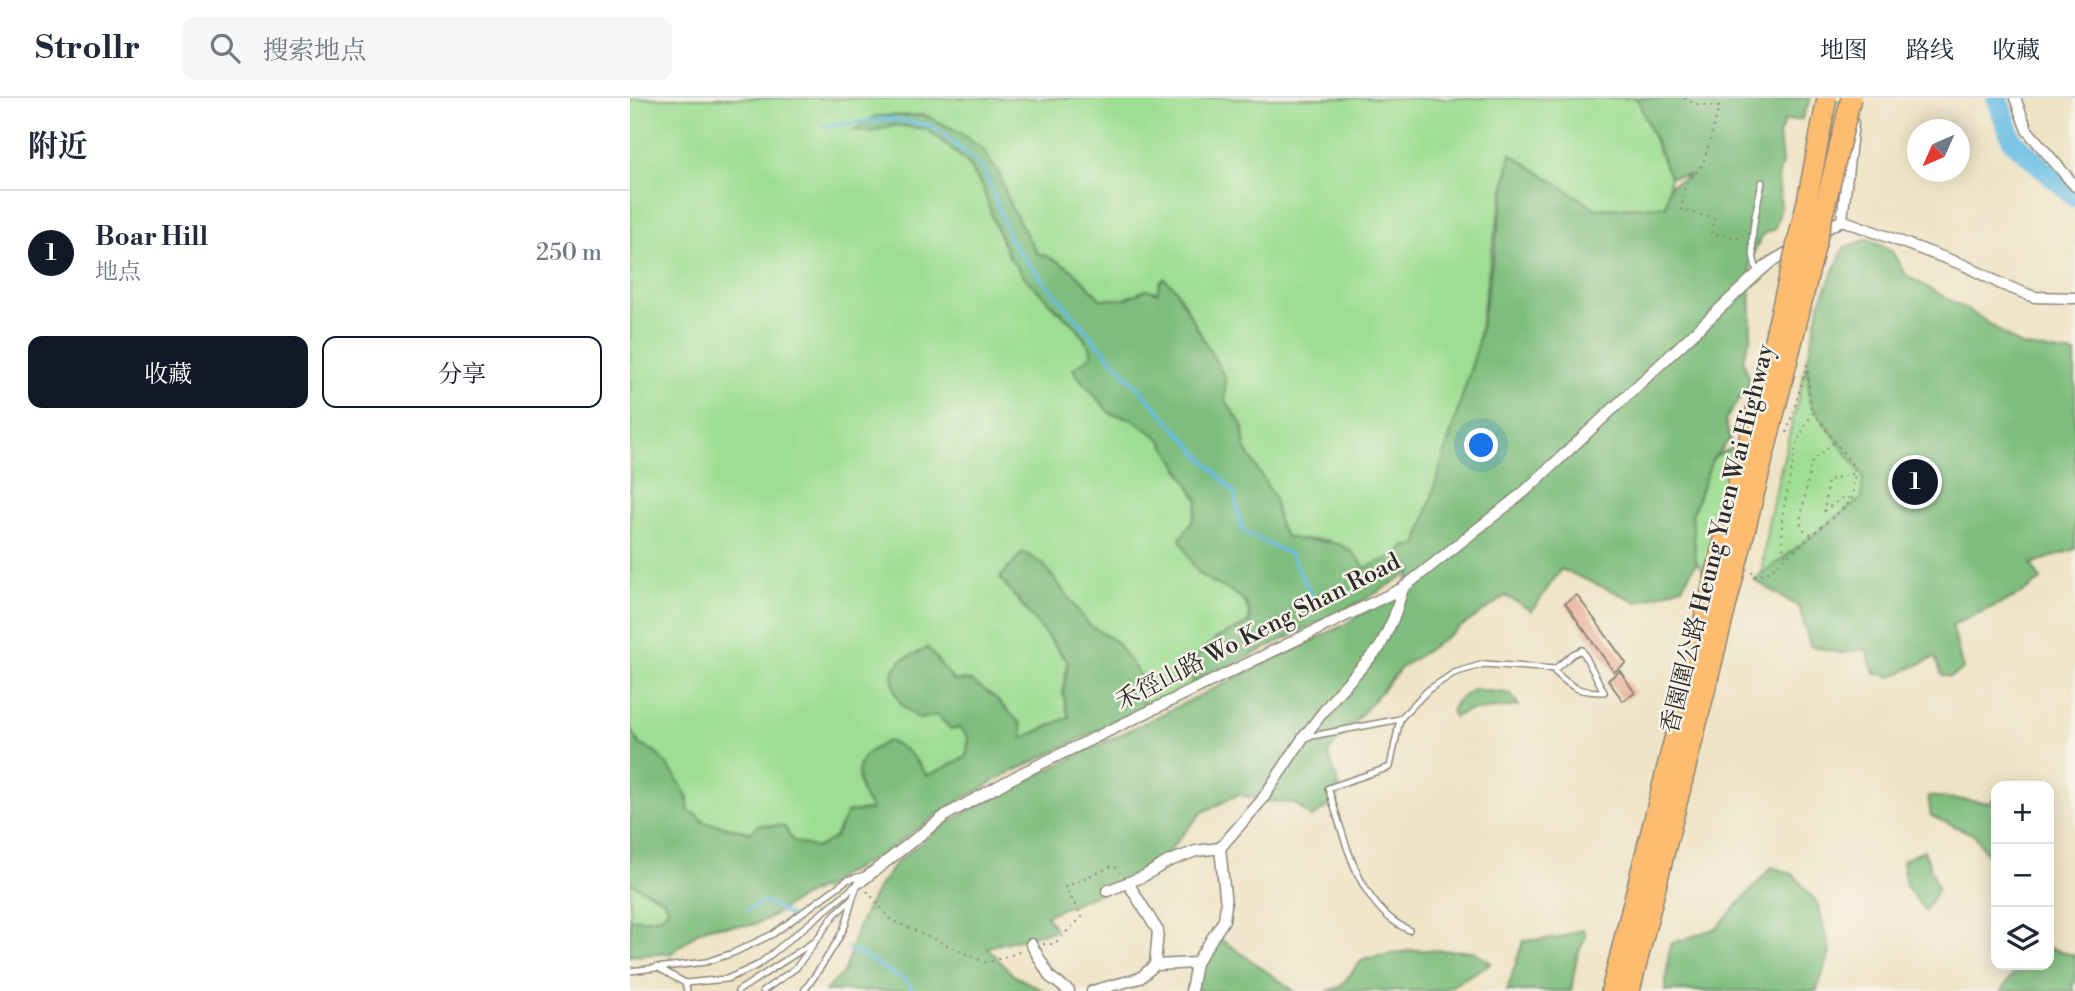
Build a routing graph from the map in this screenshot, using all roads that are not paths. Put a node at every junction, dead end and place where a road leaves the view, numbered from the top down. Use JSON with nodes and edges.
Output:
{"nodes":[{"id":1,"x":1827,"y":98,"type":"edge"},
{"id":2,"x":1854,"y":98,"type":"edge"},
{"id":3,"x":2015,"y":98,"type":"edge"},
{"id":4,"x":1762,"y":182,"type":"dead end"},
{"id":5,"x":2075,"y":186,"type":"edge"},
{"id":6,"x":1842,"y":220,"type":"junction"},
{"id":7,"x":1758,"y":273,"type":"junction"},
{"id":8,"x":2075,"y":298,"type":"edge"},
{"id":9,"x":1786,"y":329,"type":"junction"},
{"id":10,"x":1403,"y":588,"type":"junction"},
{"id":11,"x":1702,"y":665,"type":"junction"},
{"id":12,"x":1555,"y":669,"type":"junction"},
{"id":13,"x":1400,"y":719,"type":"junction"},
{"id":14,"x":1303,"y":738,"type":"junction"},
{"id":15,"x":1220,"y":848,"type":"junction"},
{"id":16,"x":869,"y":873,"type":"junction"},
{"id":17,"x":860,"y":882,"type":"junction"},
{"id":18,"x":1128,"y":883,"type":"junction"},
{"id":19,"x":1107,"y":891,"type":"dead end"},
{"id":20,"x":850,"y":900,"type":"junction"},
{"id":21,"x":1409,"y":930,"type":"dead end"},
{"id":22,"x":817,"y":940,"type":"junction"},
{"id":23,"x":1031,"y":944,"type":"road end"},
{"id":24,"x":1196,"y":963,"type":"junction"},
{"id":25,"x":1155,"y":965,"type":"junction"},
{"id":26,"x":657,"y":967,"type":"junction"},
{"id":27,"x":630,"y":971,"type":"edge"},
{"id":28,"x":685,"y":982,"type":"junction"},
{"id":29,"x":687,"y":991,"type":"edge"},
{"id":30,"x":738,"y":991,"type":"edge"},
{"id":31,"x":763,"y":991,"type":"edge"},
{"id":32,"x":804,"y":991,"type":"edge"},
{"id":33,"x":1069,"y":991,"type":"edge"},
{"id":34,"x":1091,"y":991,"type":"edge"},
{"id":35,"x":1191,"y":991,"type":"edge"},
{"id":36,"x":1611,"y":991,"type":"edge"},
{"id":37,"x":1630,"y":991,"type":"edge"}],
"edges":[{"from":1,"to":9,"type":"highway","name":"香園圍公路 Heung Yuen Wai Highway","bridge":true},
{"from":2,"to":6,"type":"street"},
{"from":2,"to":9,"type":"highway","name":"香園圍公路 Heung Yuen Wai Highway","bridge":true},
{"from":3,"to":5,"type":"street"},
{"from":4,"to":7,"type":"lane"},
{"from":6,"to":7,"type":"street","name":"禾徑山路 Wo Keng Shan Road"},
{"from":6,"to":8,"type":"street"},
{"from":7,"to":10,"type":"street","name":"禾徑山路 Wo Keng Shan Road"},
{"from":9,"to":11,"type":"highway","name":"香園圍公路 Heung Yuen Wai Highway"},
{"from":10,"to":14,"type":"street"},
{"from":10,"to":16,"type":"street","name":"禾徑山路 Wo Keng Shan Road"},
{"from":11,"to":36,"type":"highway","name":"香園圍公路 Heung Yuen Wai Highway"},
{"from":11,"to":37,"type":"highway","name":"香園圍公路 Heung Yuen Wai Highway"},
{"from":12,"to":12,"type":"lane"},
{"from":12,"to":13,"type":"lane"},
{"from":13,"to":14,"type":"lane"},
{"from":13,"to":21,"type":"lane"},
{"from":14,"to":15,"type":"street"},
{"from":15,"to":18,"type":"street"},
{"from":15,"to":24,"type":"street"},
{"from":16,"to":17,"type":"street","name":"禾徑山路 Wo Keng Shan Road"},
{"from":16,"to":26,"type":"lane"},
{"from":17,"to":20,"type":"lane","name":"禾徑山路 Wo Keng Shan Road"},
{"from":17,"to":28,"type":"lane"},
{"from":18,"to":19,"type":"street"},
{"from":18,"to":25,"type":"street"},
{"from":20,"to":22,"type":"lane"},
{"from":20,"to":32,"type":"lane","name":"禾徑山路 Wo Keng Shan Road"},
{"from":22,"to":30,"type":"lane"},
{"from":22,"to":31,"type":"lane"},
{"from":23,"to":33,"type":"street"},
{"from":24,"to":25,"type":"street"},
{"from":24,"to":35,"type":"street"},
{"from":25,"to":34,"type":"street"},
{"from":26,"to":27,"type":"lane"},
{"from":26,"to":28,"type":"lane"},
{"from":28,"to":29,"type":"lane"}]}
